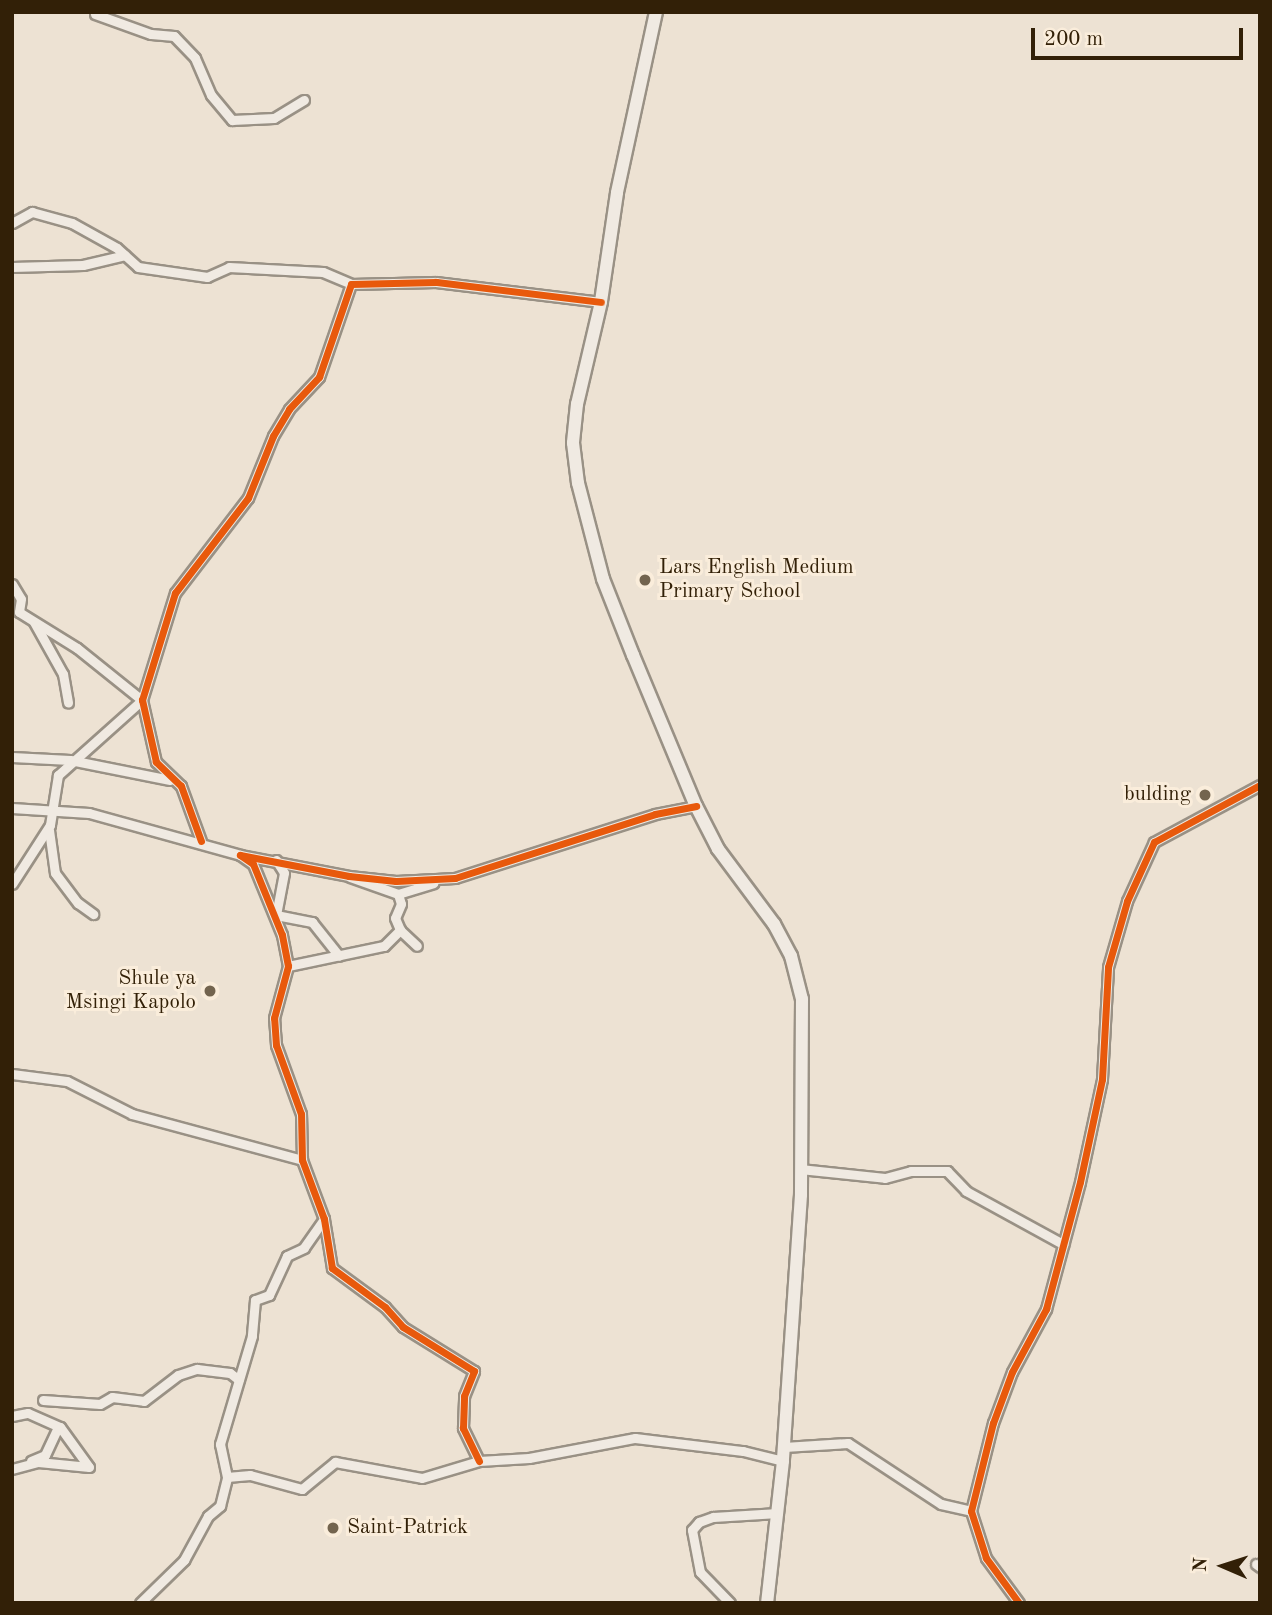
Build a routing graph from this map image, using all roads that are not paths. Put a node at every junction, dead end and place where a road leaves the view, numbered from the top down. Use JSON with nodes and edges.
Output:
{"nodes":[{"id":1,"x":656,"y":12,"type":"edge"},
{"id":2,"x":95,"y":14,"type":"dead end"},
{"id":3,"x":304,"y":100,"type":"dead end"},
{"id":4,"x":12,"y":223,"type":"edge"},
{"id":5,"x":125,"y":255,"type":"junction"},
{"id":6,"x":12,"y":267,"type":"edge"},
{"id":7,"x":351,"y":284,"type":"junction"},
{"id":8,"x":601,"y":302,"type":"junction"},
{"id":9,"x":12,"y":584,"type":"edge"},
{"id":10,"x":16,"y":612,"type":"edge"},
{"id":11,"x":33,"y":621,"type":"junction"},
{"id":12,"x":142,"y":700,"type":"junction"},
{"id":13,"x":68,"y":703,"type":"dead end"},
{"id":14,"x":12,"y":757,"type":"edge"},
{"id":15,"x":70,"y":760,"type":"junction"},
{"id":16,"x":170,"y":780,"type":"junction"},
{"id":17,"x":1260,"y":785,"type":"edge"},
{"id":18,"x":696,"y":806,"type":"junction"},
{"id":19,"x":12,"y":808,"type":"edge"},
{"id":20,"x":54,"y":811,"type":"junction"},
{"id":21,"x":50,"y":825,"type":"junction"},
{"id":22,"x":201,"y":841,"type":"junction"},
{"id":23,"x":240,"y":855,"type":"junction"},
{"id":24,"x":276,"y":860,"type":"junction"},
{"id":25,"x":297,"y":864,"type":"junction"},
{"id":26,"x":349,"y":876,"type":"junction"},
{"id":27,"x":456,"y":878,"type":"junction"},
{"id":28,"x":284,"y":880,"type":"junction"},
{"id":29,"x":12,"y":884,"type":"edge"},
{"id":30,"x":398,"y":894,"type":"junction"},
{"id":31,"x":93,"y":914,"type":"dead end"},
{"id":32,"x":276,"y":915,"type":"junction"},
{"id":33,"x":400,"y":930,"type":"junction"},
{"id":34,"x":417,"y":946,"type":"dead end"},
{"id":35,"x":340,"y":956,"type":"junction"},
{"id":36,"x":288,"y":966,"type":"junction"},
{"id":37,"x":12,"y":1074,"type":"edge"},
{"id":38,"x":302,"y":1160,"type":"junction"},
{"id":39,"x":800,"y":1169,"type":"junction"},
{"id":40,"x":324,"y":1219,"type":"junction"},
{"id":41,"x":1063,"y":1244,"type":"junction"},
{"id":42,"x":239,"y":1380,"type":"junction"},
{"id":43,"x":43,"y":1400,"type":"dead end"},
{"id":44,"x":12,"y":1416,"type":"edge"},
{"id":45,"x":58,"y":1427,"type":"junction"},
{"id":46,"x":784,"y":1447,"type":"junction"},
{"id":47,"x":479,"y":1461,"type":"junction"},
{"id":48,"x":783,"y":1461,"type":"junction"},
{"id":49,"x":27,"y":1463,"type":"junction"},
{"id":50,"x":12,"y":1469,"type":"edge"},
{"id":51,"x":227,"y":1477,"type":"junction"},
{"id":52,"x":971,"y":1511,"type":"junction"},
{"id":53,"x":778,"y":1513,"type":"junction"},
{"id":54,"x":140,"y":1603,"type":"edge"},
{"id":55,"x":730,"y":1603,"type":"edge"},
{"id":56,"x":767,"y":1603,"type":"edge"},
{"id":57,"x":1019,"y":1603,"type":"edge"}],
"edges":[{"from":1,"to":8,"type":"main road"},
{"from":2,"to":3,"type":"street"},
{"from":4,"to":5,"type":"street"},
{"from":5,"to":6,"type":"street"},
{"from":5,"to":7,"type":"street"},
{"from":7,"to":8,"type":"street"},
{"from":7,"to":12,"type":"street"},
{"from":8,"to":18,"type":"main road"},
{"from":9,"to":10,"type":"street"},
{"from":10,"to":11,"type":"street"},
{"from":11,"to":12,"type":"street"},
{"from":11,"to":13,"type":"street"},
{"from":12,"to":15,"type":"street"},
{"from":12,"to":16,"type":"street"},
{"from":14,"to":15,"type":"street"},
{"from":15,"to":16,"type":"street"},
{"from":15,"to":20,"type":"street"},
{"from":16,"to":22,"type":"street"},
{"from":17,"to":41,"type":"street"},
{"from":18,"to":27,"type":"street"},
{"from":18,"to":39,"type":"main road"},
{"from":19,"to":20,"type":"street"},
{"from":20,"to":21,"type":"street"},
{"from":20,"to":22,"type":"street"},
{"from":21,"to":29,"type":"street"},
{"from":21,"to":31,"type":"street"},
{"from":22,"to":23,"type":"street"},
{"from":23,"to":24,"type":"street"},
{"from":23,"to":32,"type":"street"},
{"from":24,"to":25,"type":"street"},
{"from":24,"to":28,"type":"street"},
{"from":25,"to":26,"type":"street"},
{"from":25,"to":28,"type":"street"},
{"from":26,"to":27,"type":"street"},
{"from":26,"to":30,"type":"street"},
{"from":27,"to":30,"type":"street"},
{"from":28,"to":32,"type":"street"},
{"from":30,"to":33,"type":"street"},
{"from":32,"to":35,"type":"street"},
{"from":32,"to":36,"type":"street"},
{"from":33,"to":34,"type":"street"},
{"from":33,"to":35,"type":"street"},
{"from":35,"to":36,"type":"street"},
{"from":36,"to":38,"type":"street"},
{"from":37,"to":38,"type":"street"},
{"from":38,"to":40,"type":"street"},
{"from":39,"to":41,"type":"street"},
{"from":39,"to":46,"type":"main road"},
{"from":40,"to":42,"type":"street"},
{"from":40,"to":47,"type":"street"},
{"from":41,"to":52,"type":"street"},
{"from":42,"to":43,"type":"street"},
{"from":42,"to":51,"type":"street"},
{"from":44,"to":45,"type":"street"},
{"from":45,"to":49,"type":"street"},
{"from":45,"to":49,"type":"street"},
{"from":46,"to":48,"type":"main road"},
{"from":46,"to":52,"type":"street"},
{"from":47,"to":48,"type":"street"},
{"from":47,"to":51,"type":"street"},
{"from":48,"to":53,"type":"main road"},
{"from":49,"to":50,"type":"street"},
{"from":51,"to":54,"type":"street"},
{"from":52,"to":57,"type":"street"},
{"from":53,"to":55,"type":"street"},
{"from":53,"to":56,"type":"main road"}]}
